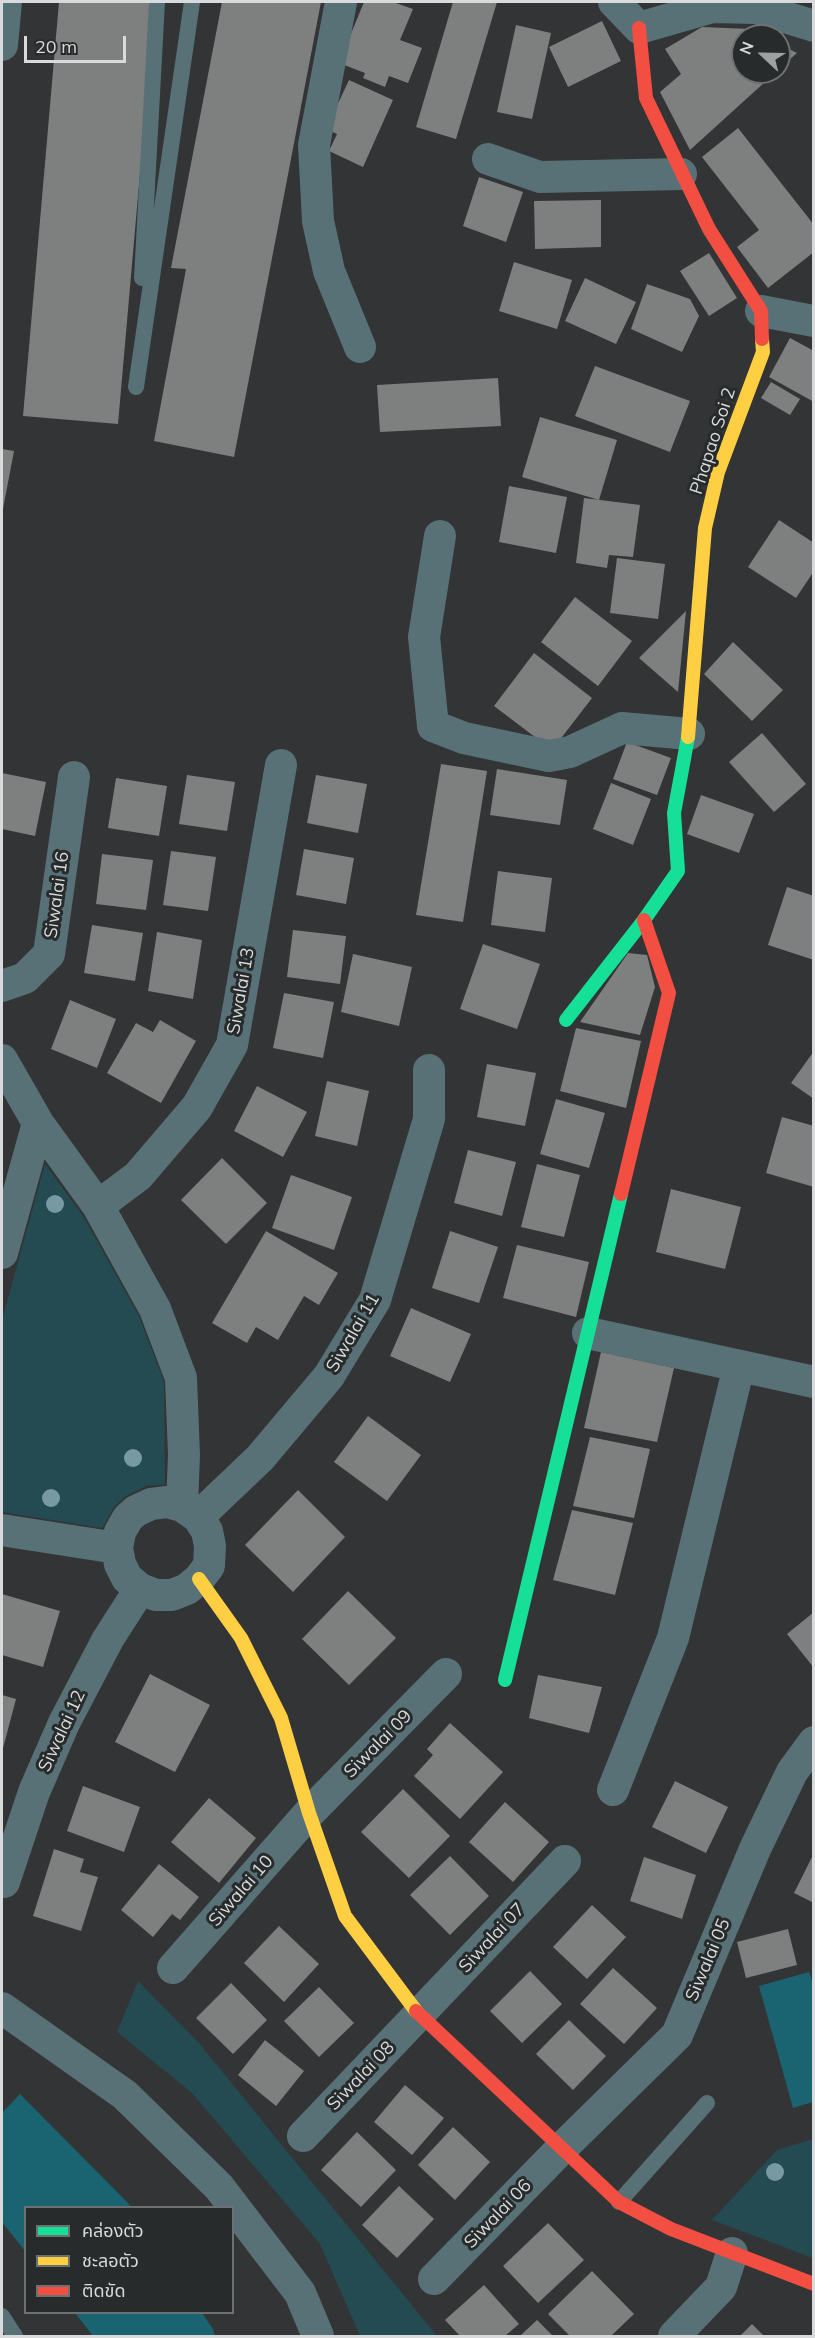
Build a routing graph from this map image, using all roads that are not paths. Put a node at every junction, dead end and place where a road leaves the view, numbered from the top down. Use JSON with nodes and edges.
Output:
{"nodes":[{"id":1,"x":158,"y":2,"type":"edge"},
{"id":2,"x":192,"y":2,"type":"edge"},
{"id":3,"x":341,"y":2,"type":"edge"},
{"id":4,"x":614,"y":2,"type":"edge"},
{"id":5,"x":811,"y":17,"type":"edge"},
{"id":6,"x":639,"y":28,"type":"junction"},
{"id":7,"x":488,"y":159,"type":"dead end"},
{"id":8,"x":681,"y":174,"type":"junction"},
{"id":9,"x":761,"y":311,"type":"junction"},
{"id":10,"x":813,"y":321,"type":"edge"},
{"id":11,"x":360,"y":347,"type":"dead end"},
{"id":12,"x":440,"y":536,"type":"dead end"},
{"id":13,"x":689,"y":734,"type":"junction"},
{"id":14,"x":281,"y":765,"type":"dead end"},
{"id":15,"x":74,"y":777,"type":"dead end"},
{"id":16,"x":644,"y":920,"type":"junction"},
{"id":17,"x":2,"y":986,"type":"edge"},
{"id":18,"x":566,"y":1020,"type":"dead end"},
{"id":19,"x":2,"y":1060,"type":"edge"},
{"id":20,"x":429,"y":1070,"type":"dead end"},
{"id":21,"x":38,"y":1123,"type":"junction"},
{"id":22,"x":98,"y":1206,"type":"junction"},
{"id":23,"x":2,"y":1253,"type":"edge"},
{"id":24,"x":588,"y":1333,"type":"junction"},
{"id":25,"x":739,"y":1366,"type":"junction"},
{"id":26,"x":813,"y":1382,"type":"edge"},
{"id":27,"x":190,"y":1511,"type":"junction"},
{"id":28,"x":2,"y":1530,"type":"edge"},
{"id":29,"x":117,"y":1548,"type":"junction"},
{"id":30,"x":199,"y":1579,"type":"junction"},
{"id":31,"x":140,"y":1589,"type":"junction"},
{"id":32,"x":446,"y":1674,"type":"dead end"},
{"id":33,"x":505,"y":1680,"type":"dead end"},
{"id":34,"x":813,"y":1742,"type":"edge"},
{"id":35,"x":613,"y":1790,"type":"dead end"},
{"id":36,"x":309,"y":1813,"type":"junction"},
{"id":37,"x":565,"y":1861,"type":"dead end"},
{"id":38,"x":4,"y":1882,"type":"dead end"},
{"id":39,"x":173,"y":1968,"type":"dead end"},
{"id":40,"x":3,"y":2011,"type":"edge"},
{"id":41,"x":419,"y":2016,"type":"junction"},
{"id":42,"x":706,"y":2103,"type":"dead end"},
{"id":43,"x":303,"y":2136,"type":"dead end"},
{"id":44,"x":561,"y":2149,"type":"junction"},
{"id":45,"x":619,"y":2202,"type":"junction"},
{"id":46,"x":234,"y":2206,"type":"edge"},
{"id":47,"x":234,"y":2207,"type":"edge"},
{"id":48,"x":732,"y":2253,"type":"junction"},
{"id":49,"x":434,"y":2279,"type":"dead end"},
{"id":50,"x":813,"y":2284,"type":"edge"},
{"id":51,"x":2,"y":2316,"type":"edge"},
{"id":52,"x":15,"y":2337,"type":"edge"},
{"id":53,"x":318,"y":2337,"type":"edge"},
{"id":54,"x":674,"y":2337,"type":"edge"}],
"edges":[{"from":1,"to":2,"type":"lane"},
{"from":3,"to":11,"type":"street"},
{"from":4,"to":6,"type":"street"},
{"from":5,"to":6,"type":"street"},
{"from":6,"to":8,"type":"street","name":"Phapao Soi 2"},
{"from":7,"to":8,"type":"street"},
{"from":8,"to":9,"type":"street","name":"Phapao Soi 2"},
{"from":9,"to":10,"type":"street"},
{"from":9,"to":13,"type":"street","name":"Phapao Soi 2"},
{"from":12,"to":13,"type":"street"},
{"from":13,"to":16,"type":"street","name":"Phapao Soi 2"},
{"from":14,"to":22,"type":"street","name":"Siwalai 13"},
{"from":15,"to":17,"type":"street","name":"Siwalai 16"},
{"from":16,"to":18,"type":"street","name":"Phapao Soi 2"},
{"from":16,"to":24,"type":"street"},
{"from":19,"to":21,"type":"street"},
{"from":20,"to":27,"type":"street","name":"Siwalai 11"},
{"from":21,"to":22,"type":"street"},
{"from":21,"to":23,"type":"street"},
{"from":22,"to":27,"type":"street"},
{"from":24,"to":25,"type":"street"},
{"from":24,"to":33,"type":"street"},
{"from":25,"to":26,"type":"street"},
{"from":25,"to":35,"type":"street"},
{"from":27,"to":29,"type":"street"},
{"from":27,"to":30,"type":"street"},
{"from":28,"to":29,"type":"street"},
{"from":29,"to":31,"type":"street"},
{"from":30,"to":31,"type":"street"},
{"from":30,"to":36,"type":"street"},
{"from":31,"to":38,"type":"street","name":"Siwalai 12"},
{"from":32,"to":36,"type":"street","name":"Siwalai 09"},
{"from":34,"to":44,"type":"street","name":"Siwalai 05"},
{"from":36,"to":39,"type":"street","name":"Siwalai 10"},
{"from":36,"to":41,"type":"street"},
{"from":37,"to":41,"type":"street","name":"Siwalai 07"},
{"from":40,"to":46,"type":"street"},
{"from":41,"to":43,"type":"street","name":"Siwalai 08"},
{"from":41,"to":44,"type":"street"},
{"from":42,"to":45,"type":"lane"},
{"from":44,"to":45,"type":"street"},
{"from":44,"to":49,"type":"street","name":"Siwalai 06"},
{"from":45,"to":48,"type":"street"},
{"from":47,"to":53,"type":"street"},
{"from":48,"to":50,"type":"street"},
{"from":48,"to":54,"type":"street"},
{"from":51,"to":52,"type":"lane"}]}
